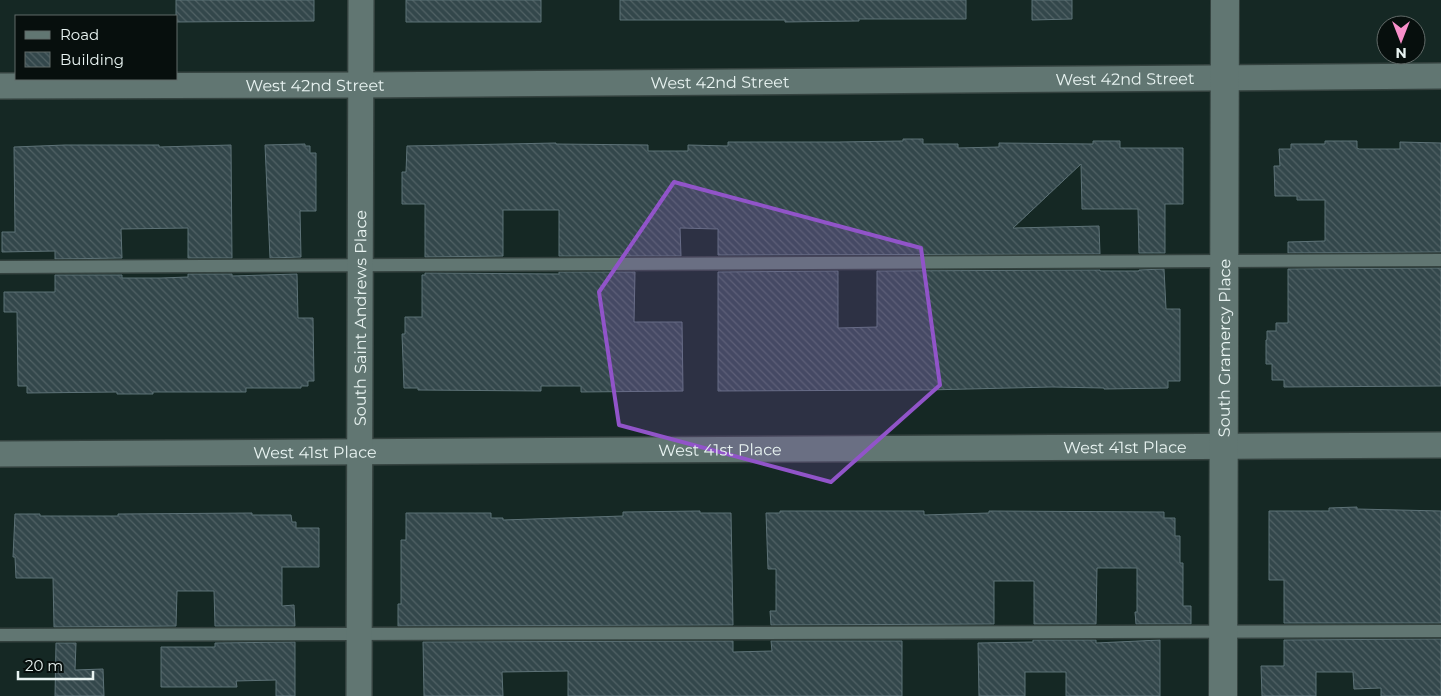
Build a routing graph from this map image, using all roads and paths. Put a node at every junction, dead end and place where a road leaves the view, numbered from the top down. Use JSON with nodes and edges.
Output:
{"nodes":[{"id":1,"x":361,"y":0,"type":"edge"},
{"id":2,"x":1224,"y":0,"type":"edge"},
{"id":3,"x":1441,"y":76,"type":"edge"},
{"id":4,"x":1224,"y":77,"type":"junction"},
{"id":5,"x":361,"y":85,"type":"junction"},
{"id":6,"x":0,"y":86,"type":"edge"},
{"id":7,"x":1441,"y":260,"type":"edge"},
{"id":8,"x":1224,"y":261,"type":"junction"},
{"id":9,"x":360,"y":266,"type":"junction"},
{"id":10,"x":0,"y":267,"type":"edge"},
{"id":11,"x":1441,"y":445,"type":"edge"},
{"id":12,"x":1224,"y":447,"type":"junction"},
{"id":13,"x":358,"y":452,"type":"junction"},
{"id":14,"x":0,"y":454,"type":"edge"},
{"id":15,"x":1441,"y":631,"type":"edge"},
{"id":16,"x":1223,"y":632,"type":"junction"},
{"id":17,"x":358,"y":634,"type":"junction"},
{"id":18,"x":0,"y":635,"type":"edge"},
{"id":19,"x":359,"y":696,"type":"edge"},
{"id":20,"x":1223,"y":696,"type":"edge"}],
"edges":[{"from":1,"to":5,"type":"street","name":"South Saint Andrews Place"},
{"from":2,"to":4,"type":"street","name":"South Gramercy Place"},
{"from":3,"to":4,"type":"street","name":"West 42nd Street"},
{"from":4,"to":5,"type":"street","name":"West 42nd Street"},
{"from":4,"to":8,"type":"street","name":"South Gramercy Place"},
{"from":5,"to":6,"type":"street","name":"West 42nd Street"},
{"from":5,"to":9,"type":"street","name":"South Saint Andrews Place"},
{"from":7,"to":8,"type":"lane"},
{"from":8,"to":9,"type":"lane"},
{"from":8,"to":12,"type":"street","name":"South Gramercy Place"},
{"from":9,"to":10,"type":"lane"},
{"from":9,"to":13,"type":"street","name":"South Saint Andrews Place"},
{"from":11,"to":12,"type":"street","name":"West 41st Place"},
{"from":12,"to":13,"type":"street","name":"West 41st Place"},
{"from":12,"to":16,"type":"street","name":"South Gramercy Place"},
{"from":13,"to":14,"type":"street","name":"West 41st Place"},
{"from":13,"to":17,"type":"street","name":"South Saint Andrews Place"},
{"from":15,"to":16,"type":"lane"},
{"from":16,"to":17,"type":"lane"},
{"from":16,"to":20,"type":"street","name":"South Gramercy Place"},
{"from":17,"to":18,"type":"lane"},
{"from":17,"to":19,"type":"street","name":"South Saint Andrews Place"}]}
